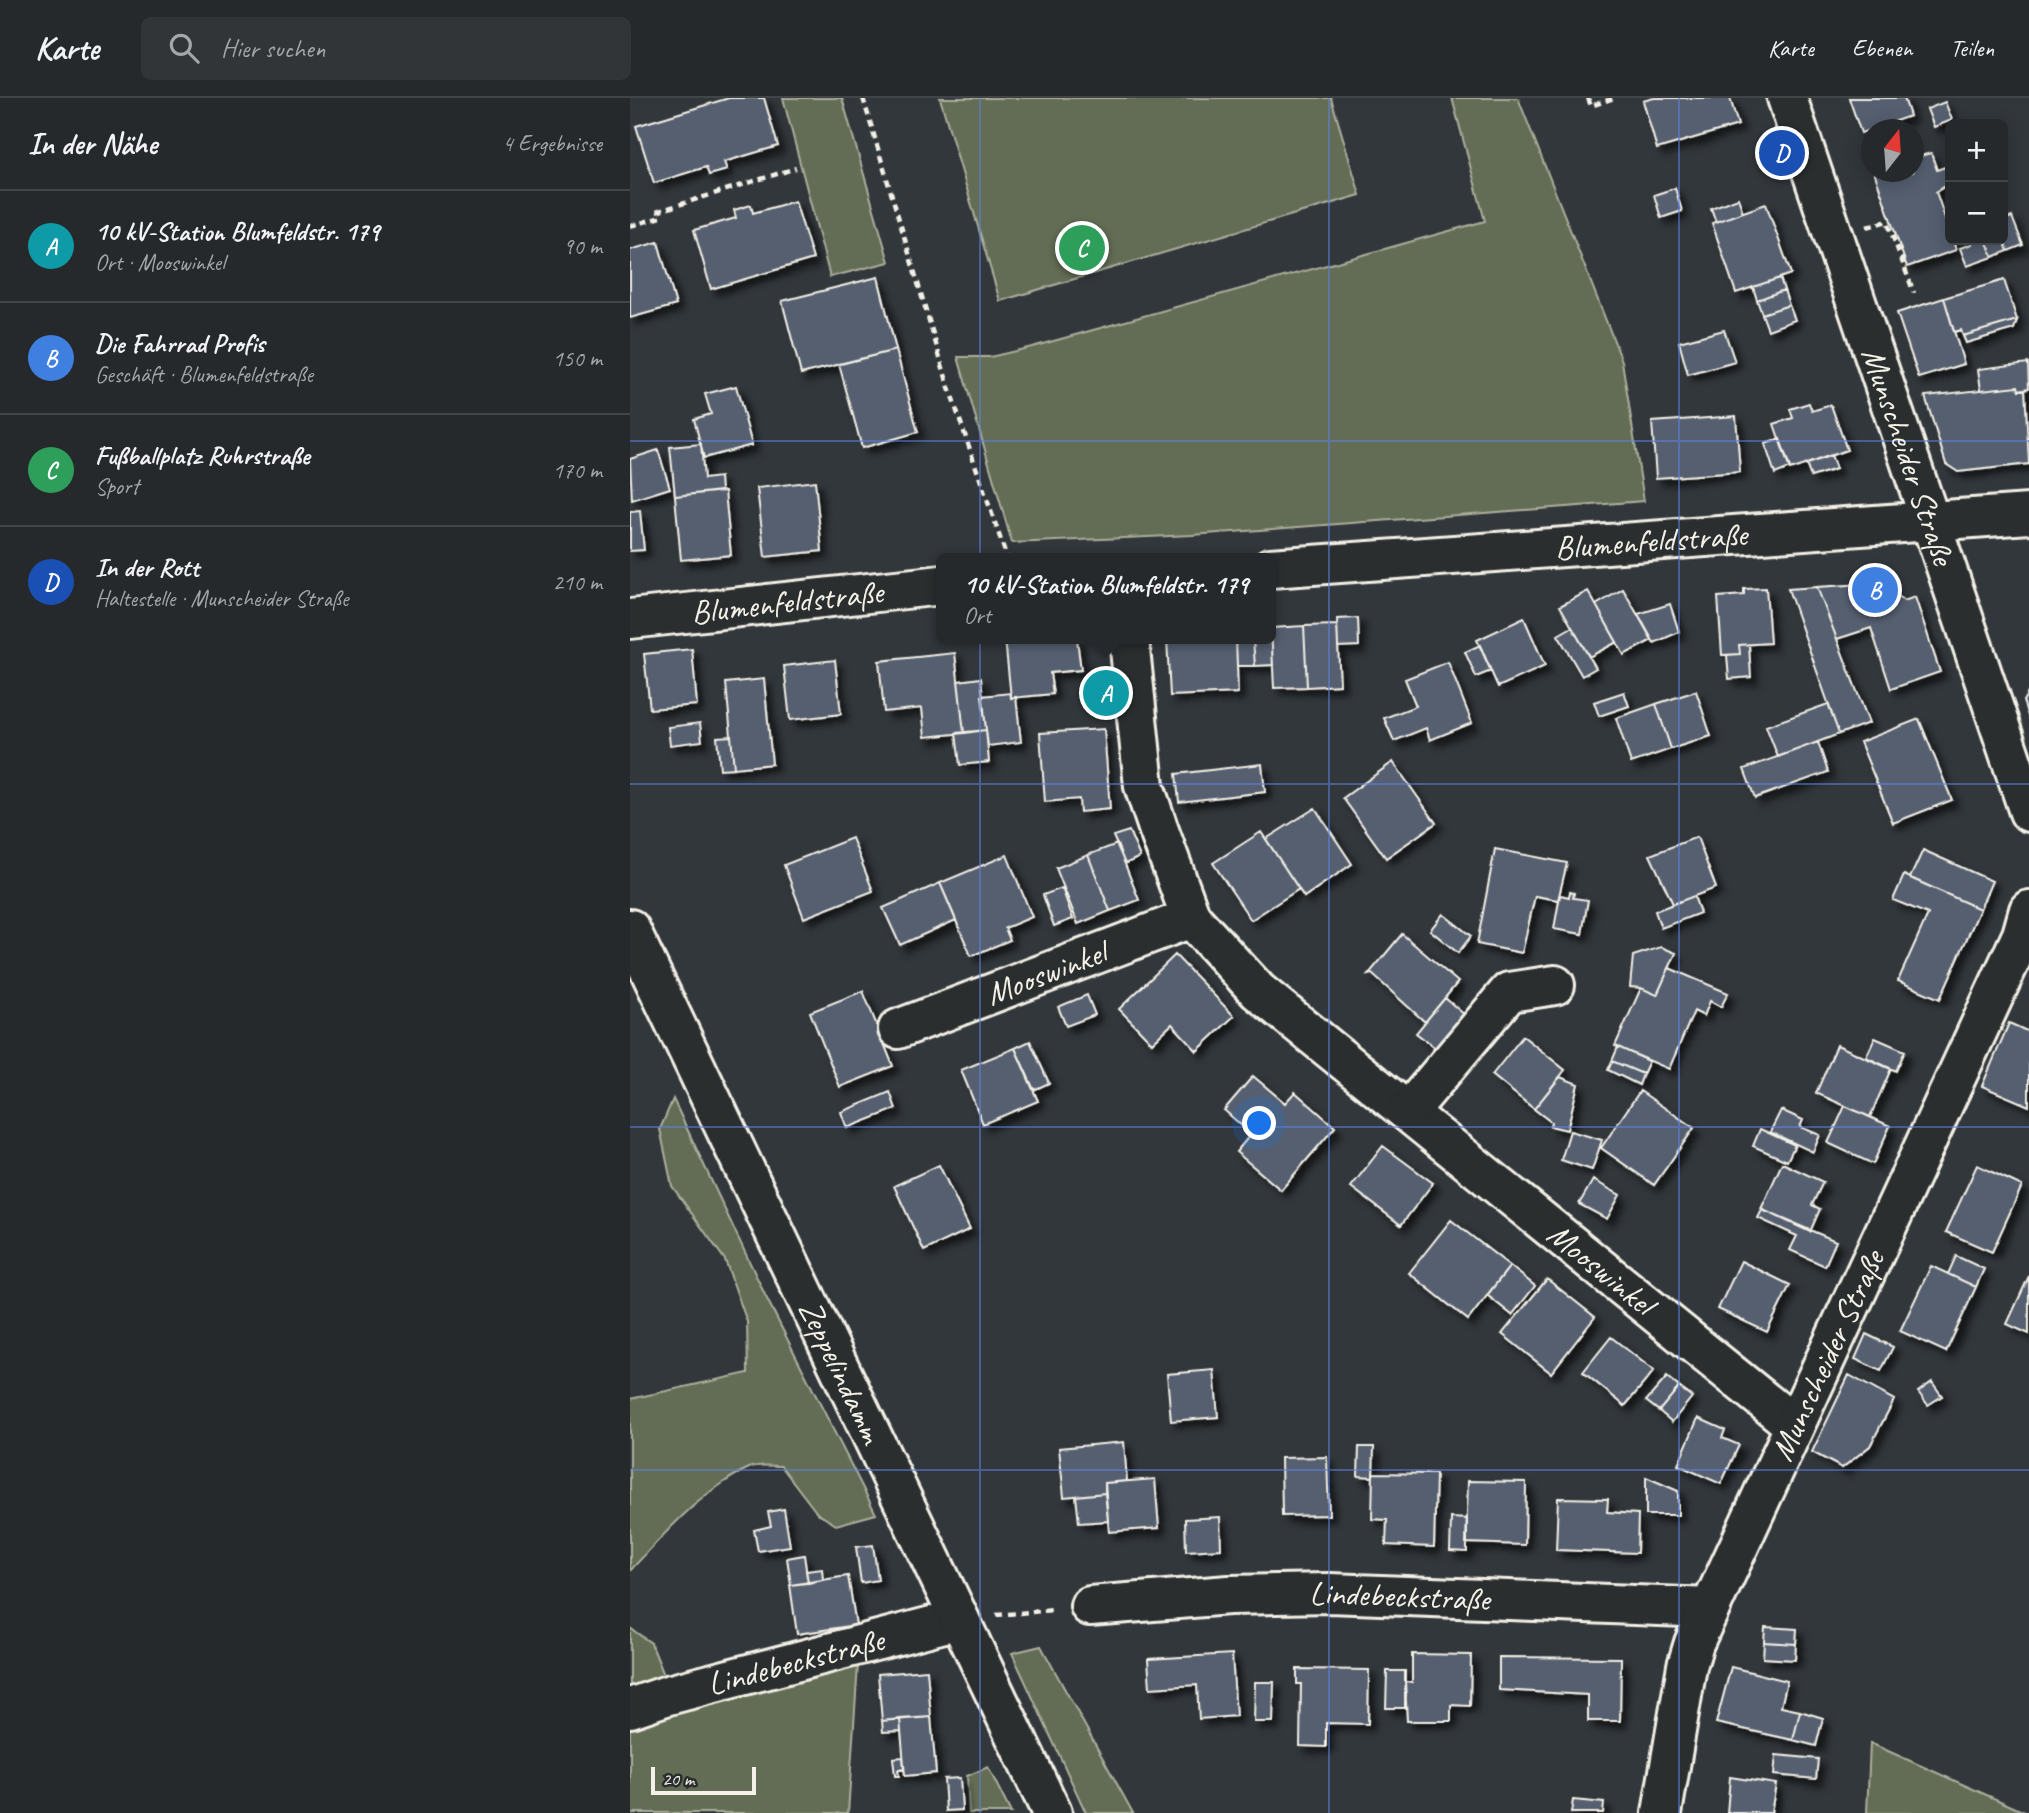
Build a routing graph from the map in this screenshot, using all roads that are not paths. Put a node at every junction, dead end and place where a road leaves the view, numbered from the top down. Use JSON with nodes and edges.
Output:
{"nodes":[{"id":1,"x":1787,"y":98,"type":"edge"},
{"id":2,"x":2029,"y":514,"type":"edge"},
{"id":3,"x":1932,"y":521,"type":"junction"},
{"id":4,"x":1276,"y":568,"type":"edge"},
{"id":5,"x":936,"y":586,"type":"edge"},
{"id":6,"x":633,"y":618,"type":"edge"},
{"id":7,"x":1130,"y":644,"type":"edge"},
{"id":8,"x":2029,"y":812,"type":"edge"},
{"id":9,"x":2029,"y":910,"type":"edge"},
{"id":10,"x":1191,"y":918,"type":"junction"},
{"id":11,"x":630,"y":929,"type":"edge"},
{"id":12,"x":1555,"y":985,"type":"dead end"},
{"id":13,"x":898,"y":1029,"type":"dead end"},
{"id":14,"x":1408,"y":1112,"type":"junction"},
{"id":15,"x":1794,"y":1425,"type":"junction"},
{"id":16,"x":1090,"y":1606,"type":"road end"},
{"id":17,"x":1710,"y":1608,"type":"junction"},
{"id":18,"x":960,"y":1619,"type":"junction"},
{"id":19,"x":630,"y":1708,"type":"edge"},
{"id":20,"x":1052,"y":1813,"type":"edge"},
{"id":21,"x":1662,"y":1813,"type":"edge"}],
"edges":[{"from":1,"to":3,"type":"street","name":"Munscheider Straße"},
{"from":2,"to":3,"type":"street","name":"Blumenfeldstraße"},
{"from":3,"to":4,"type":"street","name":"Blumenfeldstraße"},
{"from":3,"to":8,"type":"street","name":"Munscheider Straße"},
{"from":5,"to":6,"type":"street","name":"Blumenfeldstraße"},
{"from":7,"to":10,"type":"street","name":"Mooswinkel"},
{"from":9,"to":15,"type":"street","name":"Munscheider Straße"},
{"from":10,"to":13,"type":"street","name":"Mooswinkel"},
{"from":10,"to":14,"type":"street","name":"Mooswinkel"},
{"from":11,"to":18,"type":"street","name":"Zeppelindamm"},
{"from":12,"to":14,"type":"street"},
{"from":14,"to":15,"type":"street","name":"Mooswinkel"},
{"from":15,"to":17,"type":"street","name":"Munscheider Straße"},
{"from":16,"to":17,"type":"street","name":"Lindebeckstraße"},
{"from":17,"to":21,"type":"street","name":"Munscheider Straße"},
{"from":18,"to":19,"type":"street","name":"Lindebeckstraße"},
{"from":18,"to":20,"type":"street","name":"Zeppelindamm"}]}
